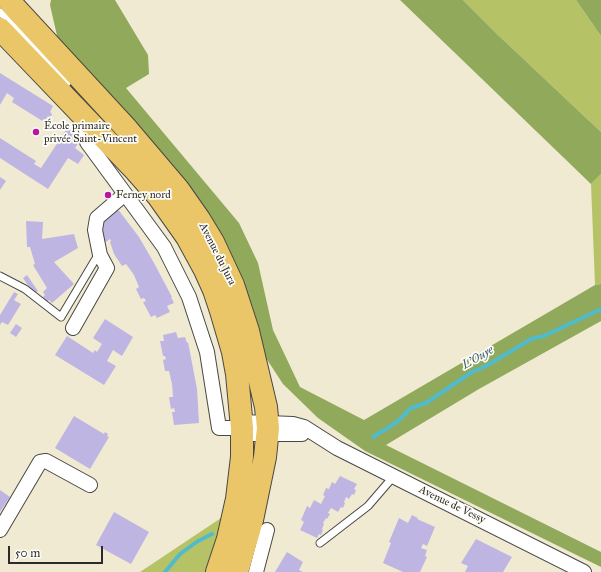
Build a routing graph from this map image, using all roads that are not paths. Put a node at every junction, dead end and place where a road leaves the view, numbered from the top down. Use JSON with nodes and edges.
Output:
{"nodes":[{"id":1,"x":5,"y":0,"type":"edge"},
{"id":2,"x":8,"y":0,"type":"edge"},
{"id":3,"x":0,"y":7,"type":"edge"},
{"id":4,"x":0,"y":12,"type":"edge"},
{"id":5,"x":0,"y":29,"type":"edge"},
{"id":6,"x":70,"y":86,"type":"dead end"},
{"id":7,"x":85,"y":118,"type":"junction"},
{"id":8,"x":126,"y":194,"type":"junction"},
{"id":9,"x":156,"y":236,"type":"junction"},
{"id":10,"x":187,"y":238,"type":"junction"},
{"id":11,"x":100,"y":255,"type":"junction"},
{"id":12,"x":0,"y":276,"type":"edge"},
{"id":13,"x":73,"y":328,"type":"dead end"},
{"id":14,"x":252,"y":428,"type":"junction"},
{"id":15,"x":393,"y":477,"type":"junction"},
{"id":16,"x":90,"y":485,"type":"dead end"},
{"id":17,"x":0,"y":530,"type":"edge"},
{"id":18,"x":267,"y":530,"type":"dead end"},
{"id":19,"x":320,"y":543,"type":"dead end"},
{"id":20,"x":569,"y":569,"type":"edge"},
{"id":21,"x":217,"y":572,"type":"edge"},
{"id":22,"x":238,"y":572,"type":"edge"},
{"id":23,"x":256,"y":572,"type":"edge"},
{"id":24,"x":584,"y":572,"type":"edge"}],
"edges":[{"from":1,"to":3,"type":"main road"},
{"from":2,"to":14,"type":"main road","name":"Avenue du Jura"},
{"from":4,"to":6,"type":"lane"},
{"from":5,"to":7,"type":"main road","name":"Avenue du Jura"},
{"from":7,"to":8,"type":"street"},
{"from":7,"to":10,"type":"main road","name":"Avenue du Jura"},
{"from":8,"to":9,"type":"street"},
{"from":8,"to":11,"type":"street"},
{"from":9,"to":10,"type":"street"},
{"from":9,"to":14,"type":"street","name":"Avenue de Vessy"},
{"from":10,"to":14,"type":"main road","name":"Avenue du Jura"},
{"from":11,"to":12,"type":"lane"},
{"from":11,"to":13,"type":"street"},
{"from":14,"to":15,"type":"street","name":"Avenue de Vessy"},
{"from":14,"to":21,"type":"main road","name":"Avenue du Jura"},
{"from":14,"to":22,"type":"main road","name":"Avenue du Jura"},
{"from":15,"to":19,"type":"lane"},
{"from":15,"to":20,"type":"street","name":"Avenue de Vessy"},
{"from":16,"to":17,"type":"street"},
{"from":18,"to":23,"type":"street"},
{"from":20,"to":24,"type":"street","name":"Avenue de Vessy"}]}
